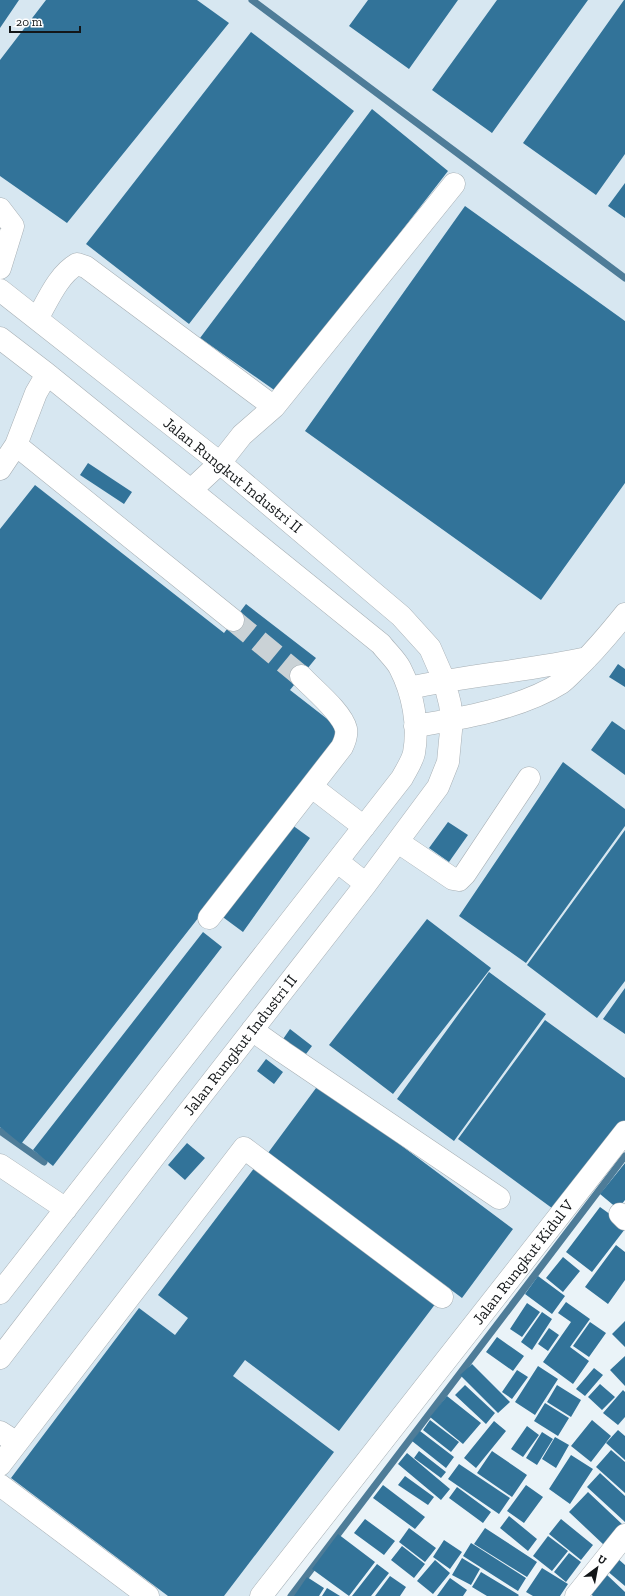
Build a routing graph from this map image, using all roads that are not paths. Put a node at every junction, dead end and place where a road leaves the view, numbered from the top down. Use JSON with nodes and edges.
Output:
{"nodes":[{"id":1,"x":454,"y":184,"type":"dead end"},
{"id":2,"x":0,"y":208,"type":"edge"},
{"id":3,"x":0,"y":268,"type":"edge"},
{"id":4,"x":0,"y":290,"type":"edge"},
{"id":5,"x":37,"y":319,"type":"junction"},
{"id":6,"x":0,"y":338,"type":"edge"},
{"id":7,"x":47,"y":374,"type":"junction"},
{"id":8,"x":274,"y":407,"type":"junction"},
{"id":9,"x":16,"y":445,"type":"junction"},
{"id":10,"x":220,"y":463,"type":"junction"},
{"id":11,"x":0,"y":469,"type":"edge"},
{"id":12,"x":191,"y":490,"type":"junction"},
{"id":13,"x":625,"y":614,"type":"edge"},
{"id":14,"x":234,"y":620,"type":"tunnel mouth"},
{"id":15,"x":588,"y":658,"type":"junction"},
{"id":16,"x":301,"y":676,"type":"tunnel mouth"},
{"id":17,"x":444,"y":680,"type":"junction"},
{"id":18,"x":409,"y":688,"type":"junction"},
{"id":19,"x":452,"y":720,"type":"junction"},
{"id":20,"x":415,"y":726,"type":"junction"},
{"id":21,"x":529,"y":778,"type":"dead end"},
{"id":22,"x":312,"y":787,"type":"junction"},
{"id":23,"x":364,"y":827,"type":"junction"},
{"id":24,"x":398,"y":842,"type":"junction"},
{"id":25,"x":338,"y":862,"type":"junction"},
{"id":26,"x":366,"y":884,"type":"junction"},
{"id":27,"x":209,"y":918,"type":"dead end"},
{"id":28,"x":252,"y":1030,"type":"junction"},
{"id":29,"x":625,"y":1132,"type":"edge"},
{"id":30,"x":0,"y":1165,"type":"edge"},
{"id":31,"x":499,"y":1198,"type":"dead end"},
{"id":32,"x":66,"y":1209,"type":"junction"},
{"id":33,"x":0,"y":1293,"type":"edge"},
{"id":34,"x":442,"y":1297,"type":"dead end"},
{"id":35,"x":0,"y":1358,"type":"edge"},
{"id":36,"x":8,"y":1438,"type":"edge"},
{"id":37,"x":0,"y":1466,"type":"edge"},
{"id":38,"x":0,"y":1485,"type":"edge"},
{"id":39,"x":625,"y":1535,"type":"edge"},
{"id":40,"x":148,"y":1596,"type":"edge"},
{"id":41,"x":261,"y":1596,"type":"edge"},
{"id":42,"x":576,"y":1596,"type":"edge"}],
"edges":[{"from":1,"to":8,"type":"street"},
{"from":2,"to":3,"type":"street"},
{"from":4,"to":5,"type":"street","name":"Jalan Rungkut Industri II"},
{"from":5,"to":8,"type":"street"},
{"from":5,"to":10,"type":"street","name":"Jalan Rungkut Industri II"},
{"from":6,"to":7,"type":"street"},
{"from":7,"to":9,"type":"street"},
{"from":7,"to":12,"type":"street"},
{"from":8,"to":10,"type":"street"},
{"from":9,"to":11,"type":"street"},
{"from":9,"to":14,"type":"street"},
{"from":10,"to":12,"type":"street"},
{"from":10,"to":17,"type":"street","name":"Jalan Rungkut Industri II"},
{"from":12,"to":18,"type":"street"},
{"from":13,"to":15,"type":"street"},
{"from":15,"to":17,"type":"street"},
{"from":15,"to":19,"type":"street"},
{"from":16,"to":22,"type":"street"},
{"from":17,"to":18,"type":"street"},
{"from":17,"to":19,"type":"street","name":"Jalan Rungkut Industri II"},
{"from":18,"to":20,"type":"street"},
{"from":19,"to":20,"type":"street"},
{"from":19,"to":24,"type":"street","name":"Jalan Rungkut Industri II"},
{"from":20,"to":23,"type":"street"},
{"from":21,"to":24,"type":"street"},
{"from":22,"to":23,"type":"street"},
{"from":22,"to":27,"type":"street"},
{"from":23,"to":25,"type":"street"},
{"from":24,"to":26,"type":"street","name":"Jalan Rungkut Industri II"},
{"from":25,"to":26,"type":"street"},
{"from":25,"to":32,"type":"street"},
{"from":26,"to":28,"type":"street","name":"Jalan Rungkut Industri II"},
{"from":28,"to":31,"type":"street"},
{"from":28,"to":35,"type":"street","name":"Jalan Rungkut Industri II"},
{"from":29,"to":41,"type":"street","name":"Jalan Rungkut Kidul V"},
{"from":30,"to":32,"type":"street"},
{"from":32,"to":33,"type":"street"},
{"from":34,"to":36,"type":"street"},
{"from":36,"to":37,"type":"street"},
{"from":38,"to":40,"type":"street"},
{"from":39,"to":42,"type":"street"}]}
